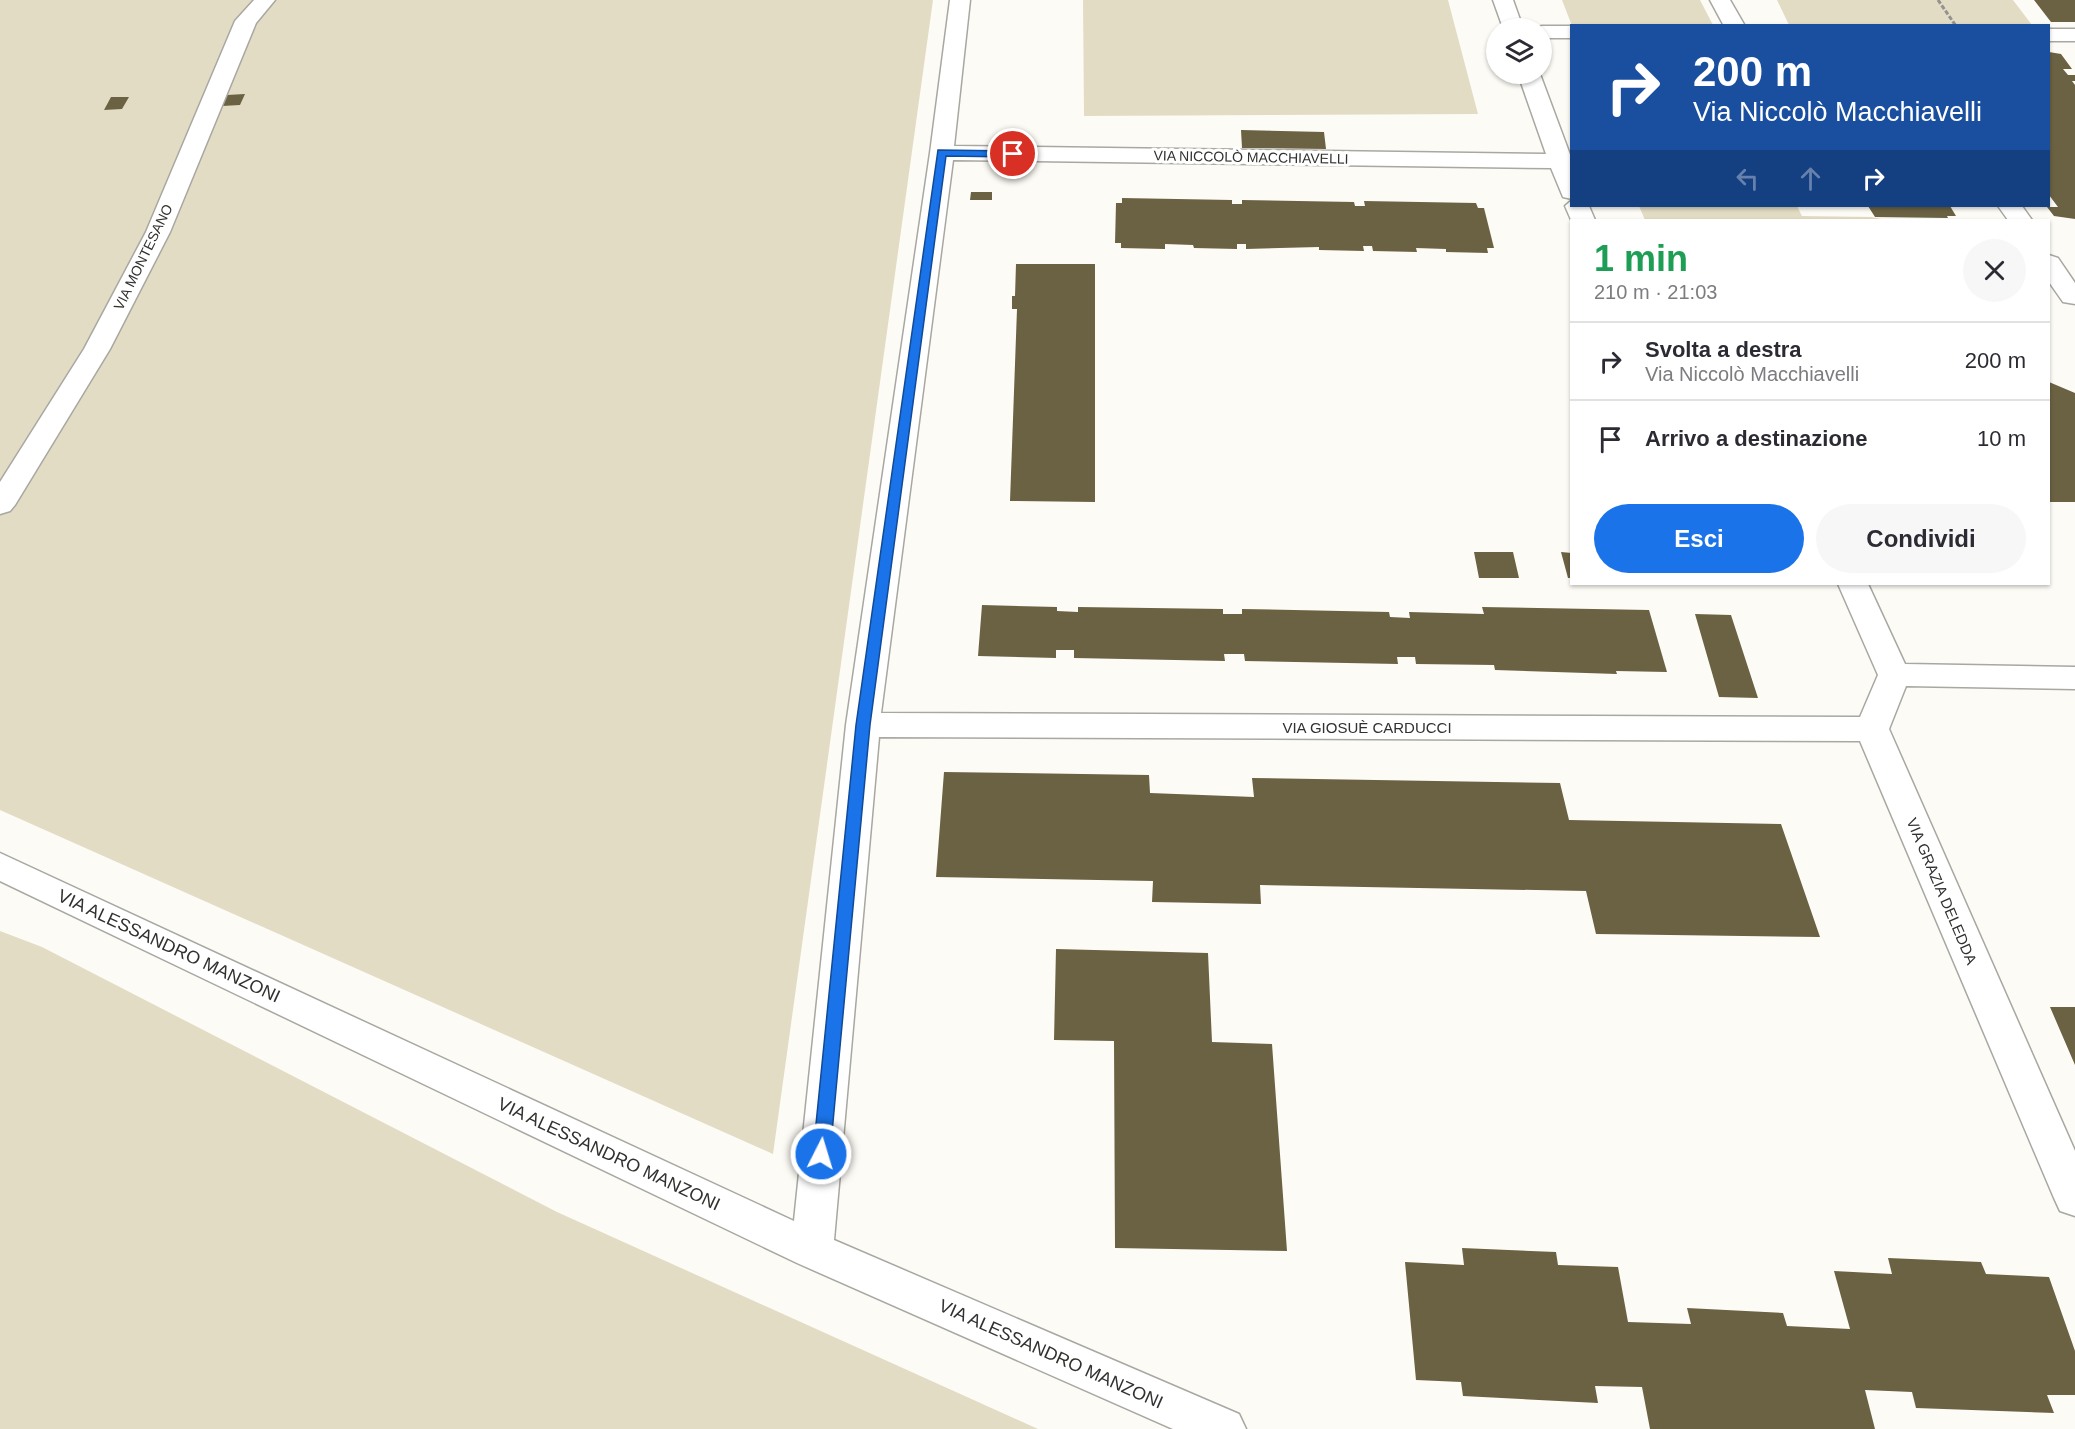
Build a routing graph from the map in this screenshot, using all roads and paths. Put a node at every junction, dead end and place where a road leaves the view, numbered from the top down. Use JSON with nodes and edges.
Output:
{"nodes":[{"id":1,"x":265,"y":0,"type":"edge"},
{"id":2,"x":960,"y":0,"type":"edge"},
{"id":3,"x":1503,"y":0,"type":"edge"},
{"id":4,"x":1720,"y":0,"type":"edge"},
{"id":5,"x":1938,"y":0,"type":"edge"},
{"id":6,"x":1510,"y":18,"type":"edge"},
{"id":7,"x":1734,"y":24,"type":"edge"},
{"id":8,"x":1955,"y":24,"type":"edge"},
{"id":9,"x":1552,"y":32,"type":"edge"},
{"id":10,"x":1570,"y":32,"type":"edge"},
{"id":11,"x":2050,"y":35,"type":"edge"},
{"id":12,"x":2075,"y":35,"type":"edge"},
{"id":13,"x":1533,"y":84,"type":"edge"},
{"id":14,"x":942,"y":153,"type":"junction"},
{"id":15,"x":1560,"y":161,"type":"junction"},
{"id":16,"x":1570,"y":187,"type":"edge"},
{"id":17,"x":2050,"y":265,"type":"edge"},
{"id":18,"x":2065,"y":297,"type":"edge"},
{"id":19,"x":0,"y":505,"type":"edge"},
{"id":20,"x":1853,"y":585,"type":"edge"},
{"id":21,"x":1894,"y":675,"type":"junction"},
{"id":22,"x":2075,"y":678,"type":"edge"},
{"id":23,"x":863,"y":725,"type":"junction"},
{"id":24,"x":1872,"y":729,"type":"junction"},
{"id":25,"x":0,"y":867,"type":"edge"},
{"id":26,"x":2075,"y":1198,"type":"edge"},
{"id":27,"x":812,"y":1250,"type":"junction"},
{"id":28,"x":1223,"y":1429,"type":"edge"}],
"edges":[{"from":1,"to":19,"type":"street","name":"VIA MONTESANO"},
{"from":2,"to":14,"type":"street"},
{"from":3,"to":6,"type":"street"},
{"from":4,"to":7,"type":"street"},
{"from":5,"to":8,"type":"path"},
{"from":9,"to":10,"type":"street"},
{"from":11,"to":12,"type":"street"},
{"from":13,"to":15,"type":"street"},
{"from":14,"to":15,"type":"street","name":"VIA NICCOLÒ MACCHIAVELLI"},
{"from":14,"to":23,"type":"street"},
{"from":15,"to":16,"type":"street"},
{"from":17,"to":18,"type":"street"},
{"from":20,"to":21,"type":"street"},
{"from":21,"to":22,"type":"street"},
{"from":21,"to":24,"type":"street"},
{"from":23,"to":24,"type":"street","name":"VIA GIOSUÈ CARDUCCI"},
{"from":23,"to":27,"type":"street"},
{"from":24,"to":26,"type":"street","name":"VIA GRAZIA DELEDDA"},
{"from":25,"to":27,"type":"street","name":"VIA ALESSANDRO MANZONI"},
{"from":27,"to":28,"type":"street","name":"VIA ALESSANDRO MANZONI"}]}
